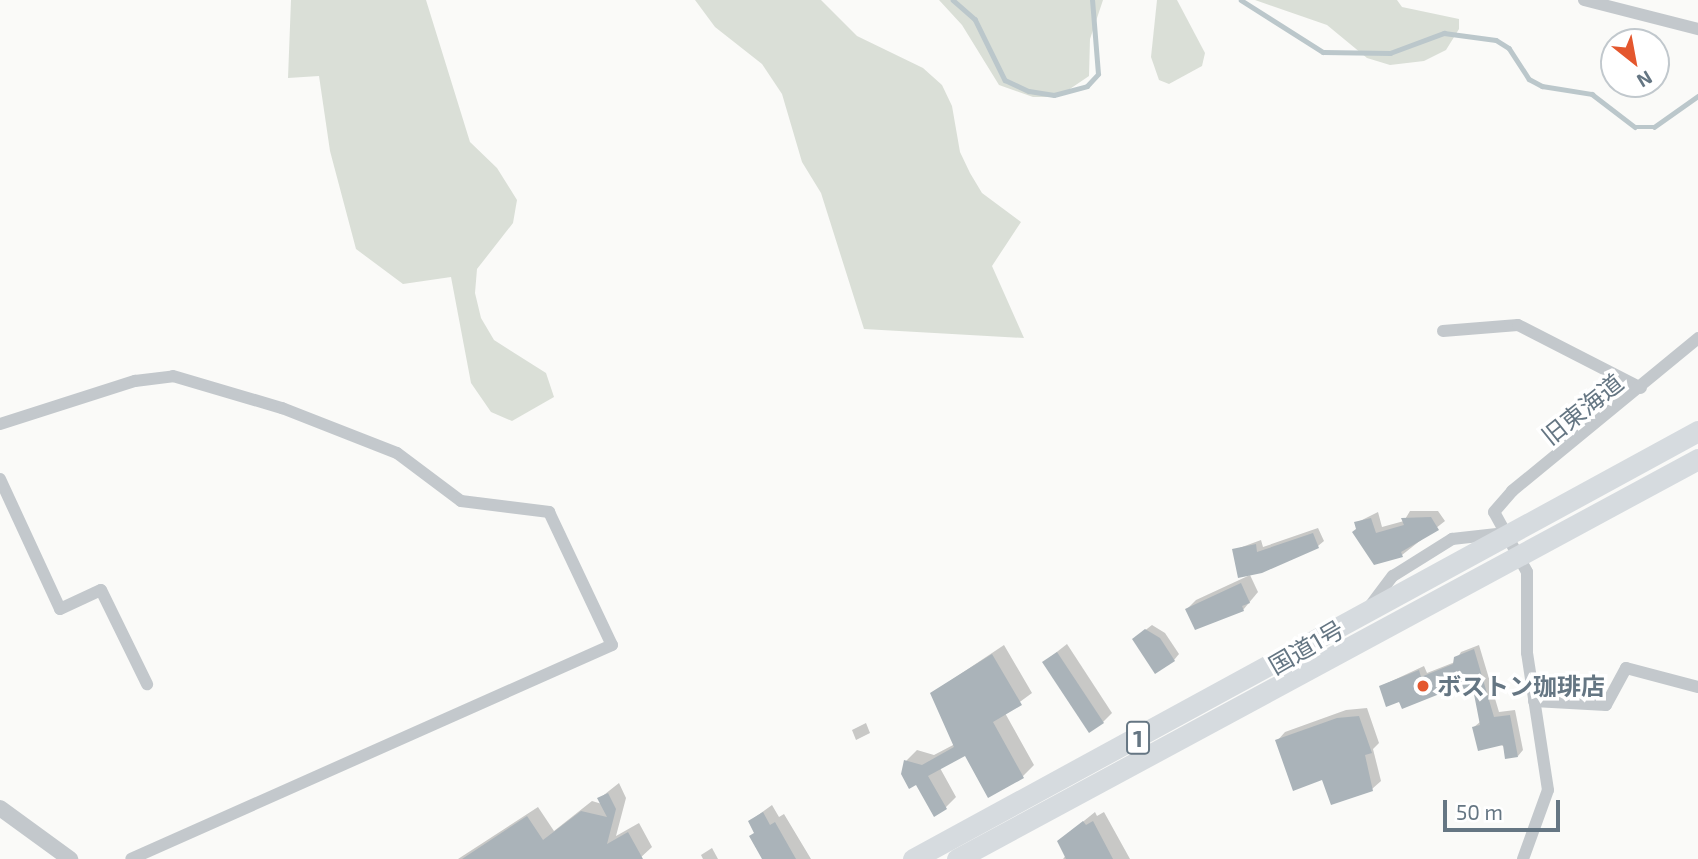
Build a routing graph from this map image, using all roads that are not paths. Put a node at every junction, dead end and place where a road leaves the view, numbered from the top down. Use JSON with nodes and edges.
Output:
{"nodes":[{"id":1,"x":1584,"y":0,"type":"edge"},
{"id":2,"x":1698,"y":29,"type":"edge"},
{"id":3,"x":1443,"y":331,"type":"dead end"},
{"id":4,"x":1698,"y":338,"type":"edge"},
{"id":5,"x":1641,"y":388,"type":"junction"},
{"id":6,"x":0,"y":424,"type":"edge"},
{"id":7,"x":1698,"y":431,"type":"edge"},
{"id":8,"x":1698,"y":459,"type":"edge"},
{"id":9,"x":0,"y":479,"type":"edge"},
{"id":10,"x":1508,"y":532,"type":"junction"},
{"id":11,"x":1520,"y":553,"type":"junction"},
{"id":12,"x":1363,"y":614,"type":"junction"},
{"id":13,"x":147,"y":684,"type":"dead end"},
{"id":14,"x":1698,"y":688,"type":"edge"},
{"id":15,"x":1534,"y":701,"type":"junction"},
{"id":16,"x":1053,"y":795,"type":"junction"},
{"id":17,"x":0,"y":808,"type":"edge"},
{"id":18,"x":986,"y":831,"type":"junction"},
{"id":19,"x":70,"y":859,"type":"edge"},
{"id":20,"x":131,"y":859,"type":"edge"},
{"id":21,"x":913,"y":859,"type":"edge"},
{"id":22,"x":957,"y":859,"type":"edge"},
{"id":23,"x":1523,"y":859,"type":"edge"}],
"edges":[{"from":1,"to":2,"type":"street"},
{"from":3,"to":5,"type":"street"},
{"from":4,"to":5,"type":"street","name":"旧東海道"},
{"from":5,"to":10,"type":"street","name":"旧東海道"},
{"from":6,"to":20,"type":"street"},
{"from":7,"to":10,"type":"highway","name":"国道1号","number":"1"},
{"from":8,"to":11,"type":"highway","name":"国道1号","number":"1"},
{"from":9,"to":13,"type":"street"},
{"from":10,"to":11,"type":"street"},
{"from":10,"to":12,"type":"highway","name":"国道1号","number":"1"},
{"from":10,"to":12,"type":"street"},
{"from":11,"to":15,"type":"street"},
{"from":11,"to":16,"type":"highway","name":"国道1号","number":"1"},
{"from":12,"to":16,"type":"highway","name":"国道1号","number":"1"},
{"from":14,"to":15,"type":"street"},
{"from":15,"to":23,"type":"street"},
{"from":16,"to":18,"type":"highway","name":"国道1号","number":"1"},
{"from":17,"to":19,"type":"street"},
{"from":18,"to":21,"type":"highway","name":"国道1号","number":"1"},
{"from":18,"to":22,"type":"highway","name":"国道1号","number":"1"}]}
